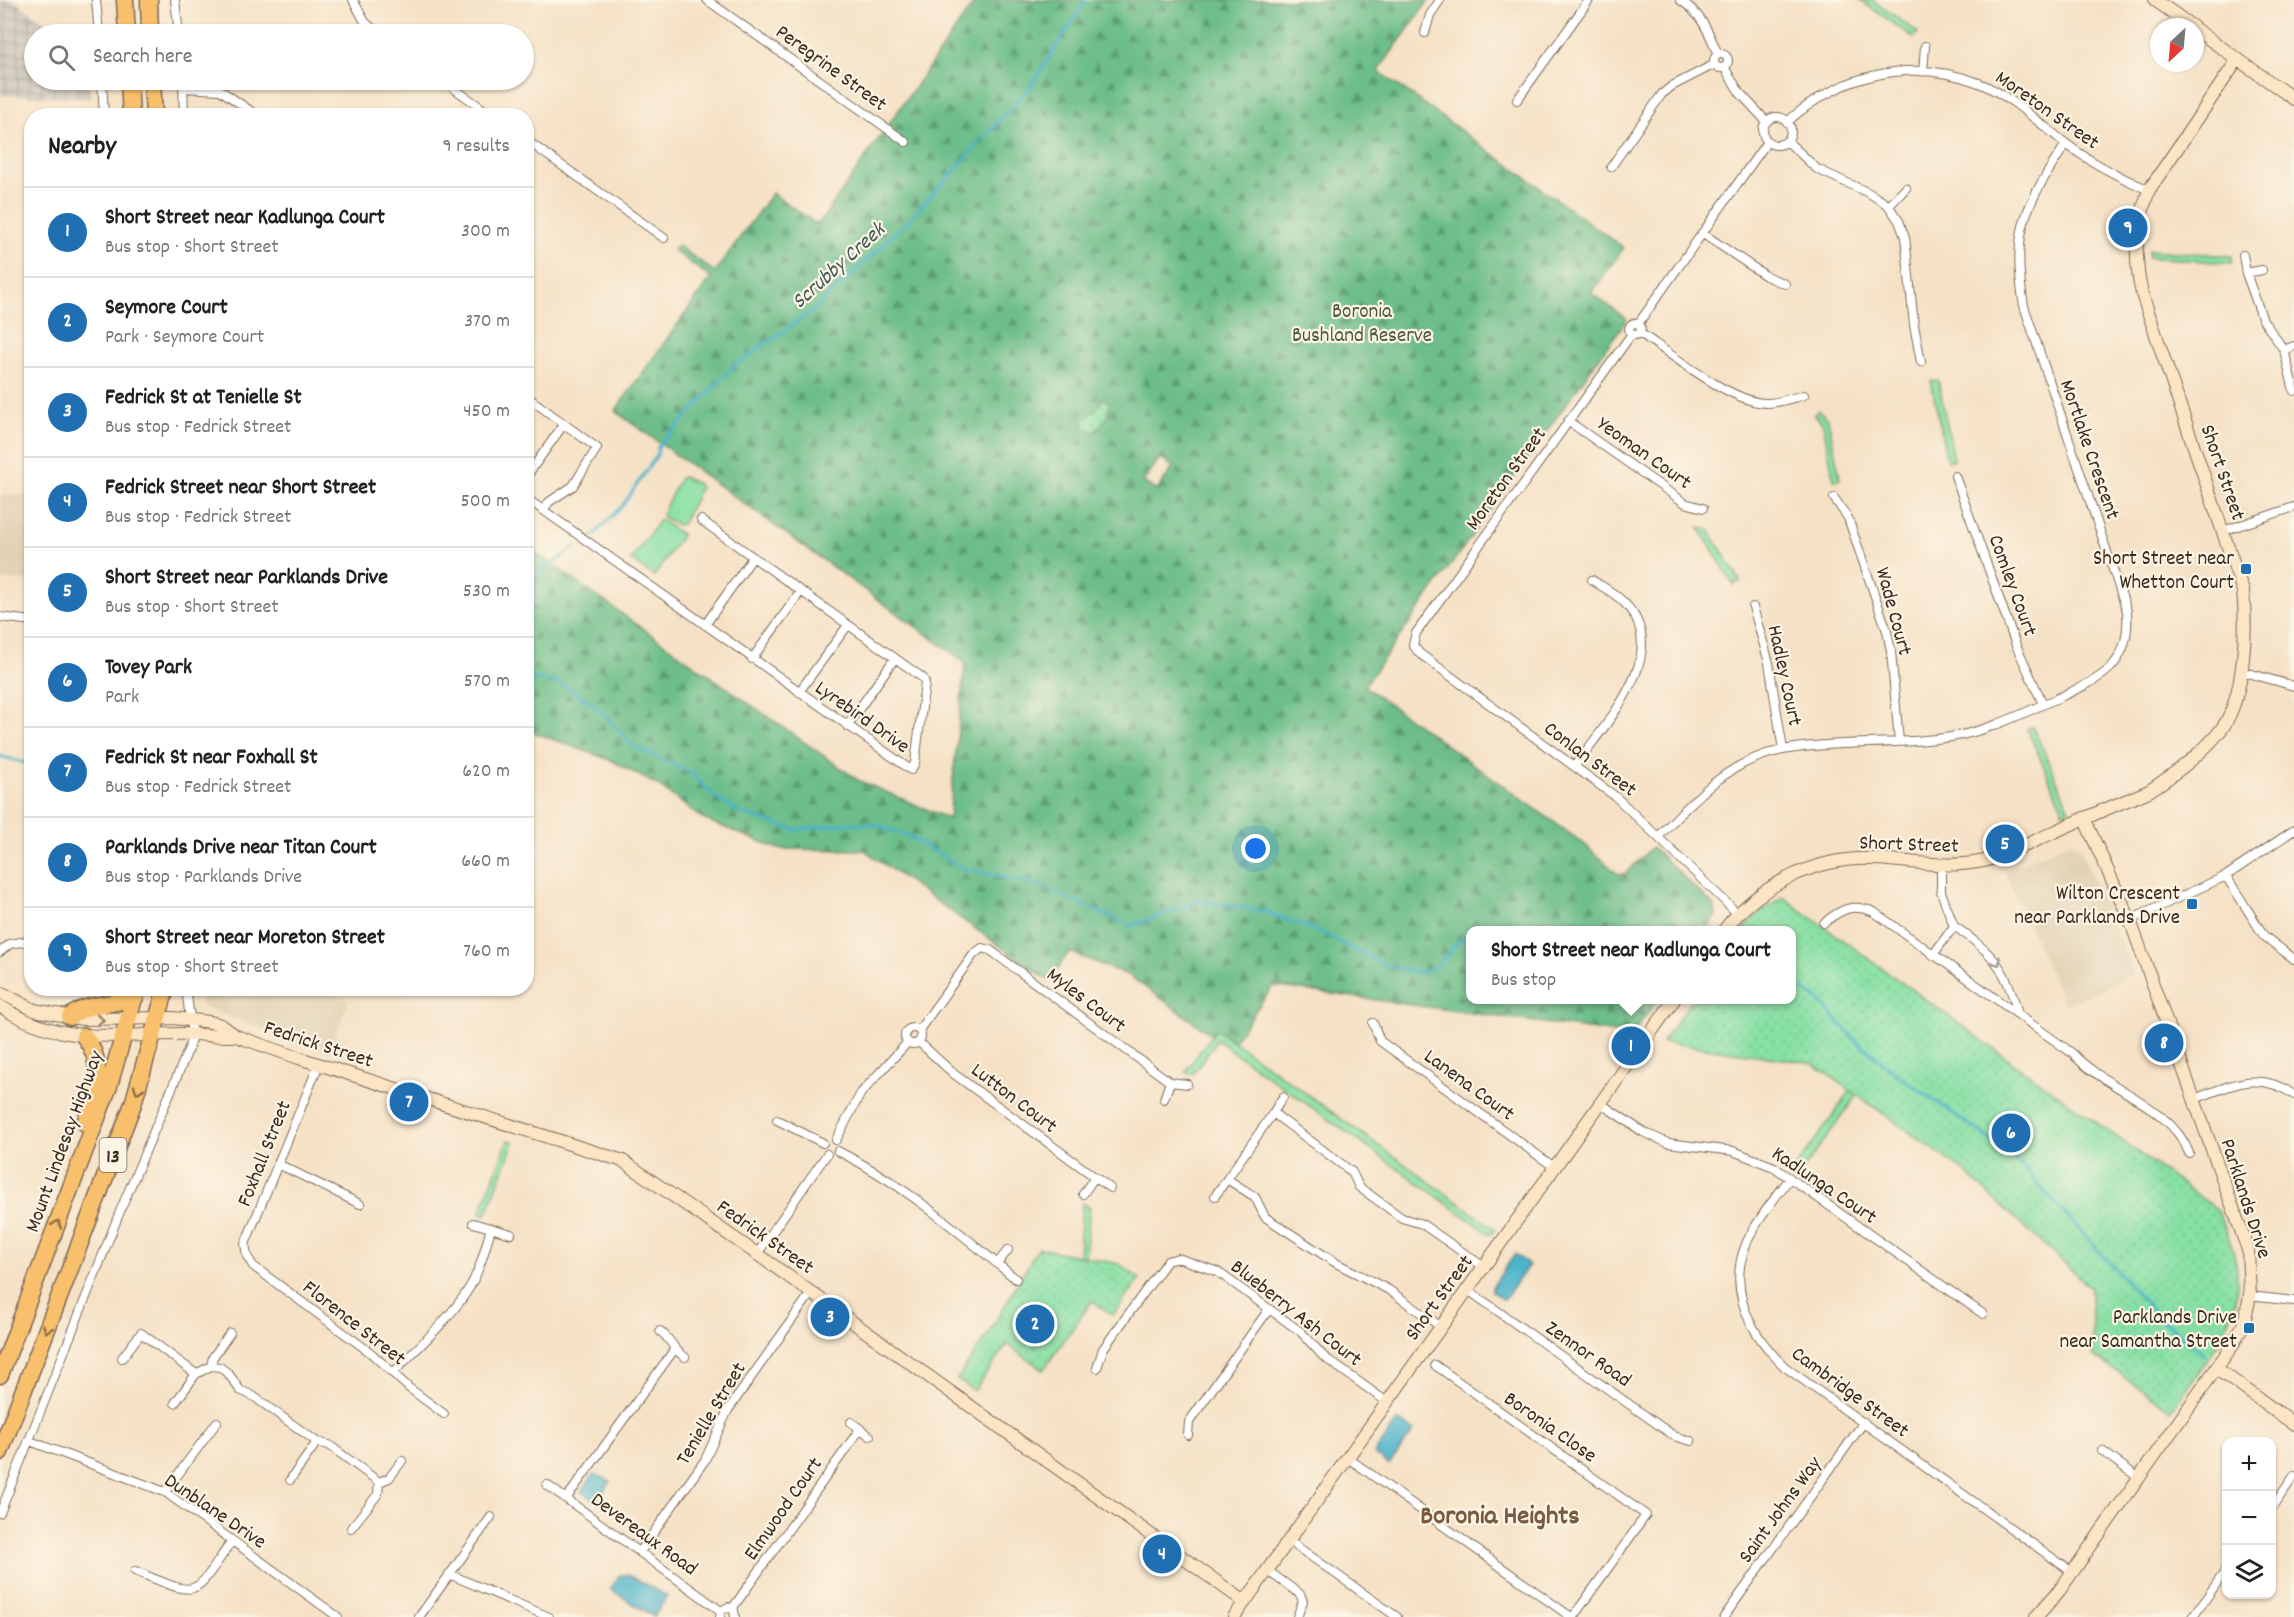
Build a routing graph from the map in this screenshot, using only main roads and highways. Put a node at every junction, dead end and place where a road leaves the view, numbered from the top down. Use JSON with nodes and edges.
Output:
{"nodes":[{"id":1,"x":115,"y":0,"type":"edge"},
{"id":2,"x":125,"y":0,"type":"edge"},
{"id":3,"x":149,"y":0,"type":"edge"},
{"id":4,"x":122,"y":24,"type":"edge"},
{"id":5,"x":126,"y":24,"type":"edge"},
{"id":6,"x":150,"y":24,"type":"edge"},
{"id":7,"x":130,"y":90,"type":"edge"},
{"id":8,"x":153,"y":90,"type":"edge"},
{"id":9,"x":131,"y":108,"type":"edge"},
{"id":10,"x":154,"y":108,"type":"edge"},
{"id":11,"x":130,"y":996,"type":"edge"},
{"id":12,"x":136,"y":996,"type":"edge"},
{"id":13,"x":164,"y":996,"type":"edge"},
{"id":14,"x":70,"y":1017,"type":"road end"},
{"id":15,"x":84,"y":1036,"type":"road end"},
{"id":16,"x":74,"y":1181,"type":"junction"},
{"id":17,"x":0,"y":1375,"type":"edge"},
{"id":18,"x":0,"y":1452,"type":"edge"}],
"edges":[{"from":1,"to":4,"type":"highway"},
{"from":2,"to":5,"type":"highway"},
{"from":3,"to":6,"type":"highway"},
{"from":7,"to":9,"type":"highway"},
{"from":8,"to":10,"type":"highway"},
{"from":11,"to":14,"type":"highway"},
{"from":12,"to":16,"type":"highway","name":"Mount Lindesay Highway","number":"13"},
{"from":13,"to":18,"type":"highway","number":"13","one_way":true},
{"from":15,"to":16,"type":"highway"},
{"from":17,"to":16,"type":"highway","name":"Mount Lindesay Highway","number":"13","one_way":true}]}
